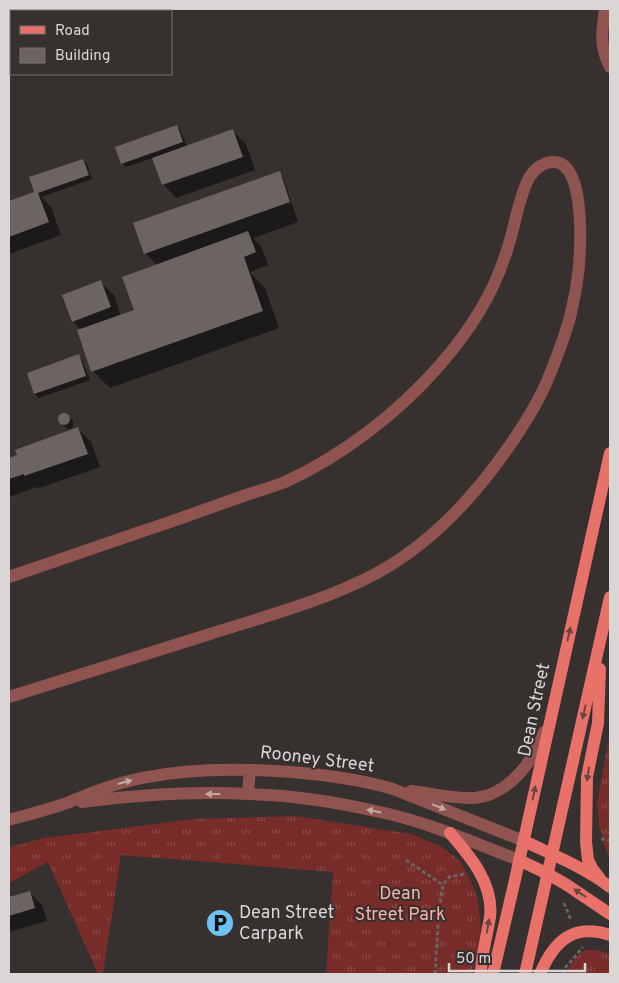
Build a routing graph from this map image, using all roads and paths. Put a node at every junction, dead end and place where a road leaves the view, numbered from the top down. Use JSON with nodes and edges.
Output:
{"nodes":[{"id":1,"x":605,"y":9,"type":"edge"},
{"id":2,"x":610,"y":67,"type":"edge"},
{"id":3,"x":610,"y":453,"type":"edge"},
{"id":4,"x":9,"y":578,"type":"edge"},
{"id":5,"x":610,"y":596,"type":"edge"},
{"id":6,"x":601,"y":639,"type":"junction"},
{"id":7,"x":9,"y":697,"type":"edge"},
{"id":8,"x":552,"y":711,"type":"junction"},
{"id":9,"x":250,"y":770,"type":"junction"},
{"id":10,"x":393,"y":789,"type":"junction"},
{"id":11,"x":248,"y":794,"type":"junction"},
{"id":12,"x":62,"y":804,"type":"junction"},
{"id":13,"x":9,"y":820,"type":"edge"},
{"id":14,"x":450,"y":833,"type":"junction"},
{"id":15,"x":524,"y":841,"type":"junction"},
{"id":16,"x":553,"y":855,"type":"junction"},
{"id":17,"x":406,"y":860,"type":"dead end"},
{"id":18,"x":519,"y":860,"type":"junction"},
{"id":19,"x":468,"y":873,"type":"dead end"},
{"id":20,"x":548,"y":874,"type":"junction"},
{"id":21,"x":606,"y":884,"type":"edge"},
{"id":22,"x":443,"y":885,"type":"junction"},
{"id":23,"x":564,"y":903,"type":"dead end"},
{"id":24,"x":610,"y":914,"type":"edge"},
{"id":25,"x":572,"y":923,"type":"dead end"},
{"id":26,"x":610,"y":935,"type":"edge"},
{"id":27,"x":583,"y":948,"type":"dead end"},
{"id":28,"x":435,"y":974,"type":"edge"},
{"id":29,"x":481,"y":974,"type":"edge"},
{"id":30,"x":493,"y":974,"type":"edge"},
{"id":31,"x":525,"y":974,"type":"edge"},
{"id":32,"x":540,"y":974,"type":"edge"},
{"id":33,"x":563,"y":974,"type":"edge"}],
"edges":[{"from":1,"to":2,"type":"street"},
{"from":8,"to":3,"type":"main road","name":"Dean Street","one_way":true},
{"from":4,"to":7,"type":"street"},
{"from":5,"to":6,"type":"main road"},
{"from":6,"to":16,"type":"main road","one_way":true},
{"from":6,"to":21,"type":"main road","one_way":true},
{"from":8,"to":10,"type":"street"},
{"from":15,"to":8,"type":"main road","name":"Dean Street","one_way":true},
{"from":9,"to":10,"type":"street","name":"Rooney Street"},
{"from":9,"to":11,"type":"street"},
{"from":12,"to":9,"type":"street","name":"Rooney Street","one_way":true},
{"from":10,"to":15,"type":"street","name":"Rooney Street","one_way":true},
{"from":11,"to":12,"type":"street","name":"Rooney Street","one_way":true},
{"from":14,"to":11,"type":"street","name":"Rooney Street","one_way":true},
{"from":12,"to":13,"type":"street","name":"Rooney Street"},
{"from":14,"to":18,"type":"street","name":"Rooney Street"},
{"from":29,"to":14,"type":"main road","one_way":true},
{"from":15,"to":16,"type":"main road","name":"Rooney Street"},
{"from":15,"to":18,"type":"main road","name":"Dean Street"},
{"from":16,"to":20,"type":"main road"},
{"from":16,"to":21,"type":"main road","name":"Rooney Street"},
{"from":17,"to":22,"type":"path"},
{"from":18,"to":20,"type":"main road","name":"Rooney Street"},
{"from":18,"to":30,"type":"main road","name":"Dean Street"},
{"from":19,"to":22,"type":"path"},
{"from":24,"to":20,"type":"main road","name":"Rooney Street","one_way":true},
{"from":20,"to":31,"type":"main road"},
{"from":22,"to":28,"type":"path"},
{"from":23,"to":25,"type":"path"},
{"from":26,"to":32,"type":"main road"},
{"from":27,"to":33,"type":"path"}]}
